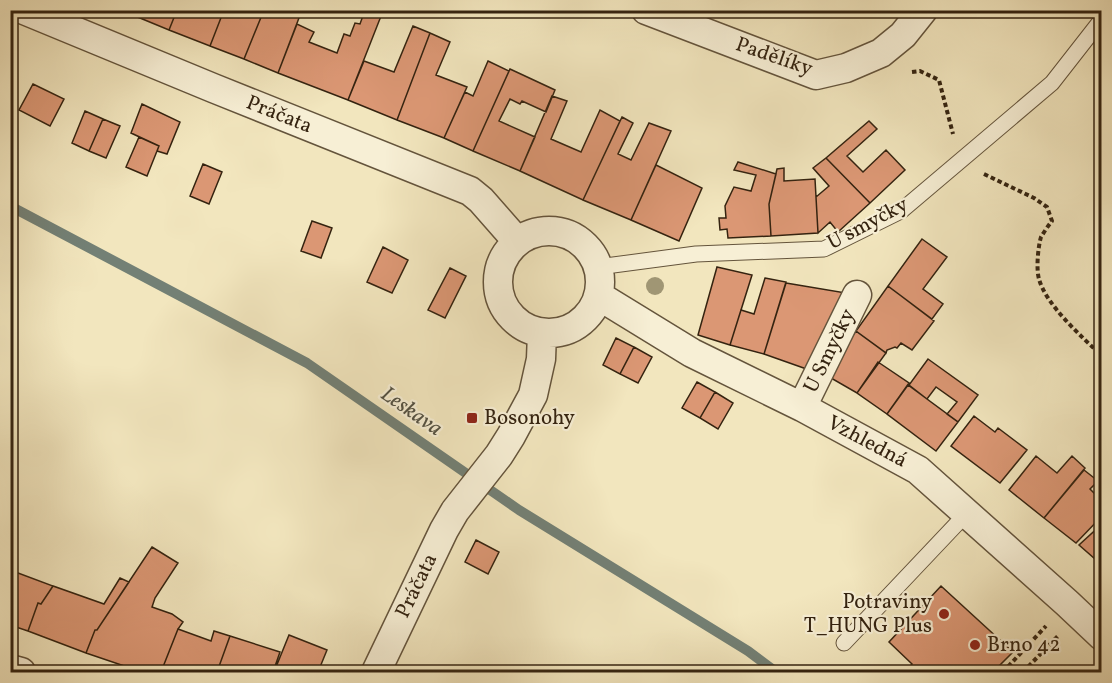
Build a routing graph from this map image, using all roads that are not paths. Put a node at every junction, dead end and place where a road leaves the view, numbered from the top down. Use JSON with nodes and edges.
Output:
{"nodes":[{"id":1,"x":24,"y":10,"type":"edge"},
{"id":2,"x":646,"y":10,"type":"edge"},
{"id":3,"x":923,"y":10,"type":"edge"},
{"id":4,"x":1101,"y":19,"type":"edge"},
{"id":5,"x":517,"y":241,"type":"junction"},
{"id":6,"x":598,"y":267,"type":"junction"},
{"id":7,"x":858,"y":295,"type":"dead end"},
{"id":8,"x":599,"y":296,"type":"junction"},
{"id":9,"x":542,"y":333,"type":"junction"},
{"id":10,"x":802,"y":407,"type":"junction"},
{"id":11,"x":967,"y":513,"type":"junction"},
{"id":12,"x":1101,"y":636,"type":"edge"},
{"id":13,"x":844,"y":643,"type":"dead end"},
{"id":14,"x":10,"y":669,"type":"edge"},
{"id":15,"x":21,"y":672,"type":"edge"},
{"id":16,"x":376,"y":672,"type":"edge"}],
"edges":[{"from":1,"to":5,"type":"street","name":"Práčata"},
{"from":2,"to":3,"type":"street","name":"Padělíky"},
{"from":4,"to":6,"type":"lane","name":"U smyčky"},
{"from":5,"to":6,"type":"street"},
{"from":5,"to":9,"type":"street"},
{"from":6,"to":8,"type":"street"},
{"from":7,"to":10,"type":"street","name":"U Smyčky"},
{"from":8,"to":9,"type":"street"},
{"from":8,"to":10,"type":"street","name":"Vzhledná"},
{"from":9,"to":16,"type":"street","name":"Práčata"},
{"from":10,"to":11,"type":"street","name":"Vzhledná"},
{"from":11,"to":12,"type":"street","name":"Vzhledná"},
{"from":11,"to":13,"type":"lane"},
{"from":14,"to":15,"type":"street"}]}
